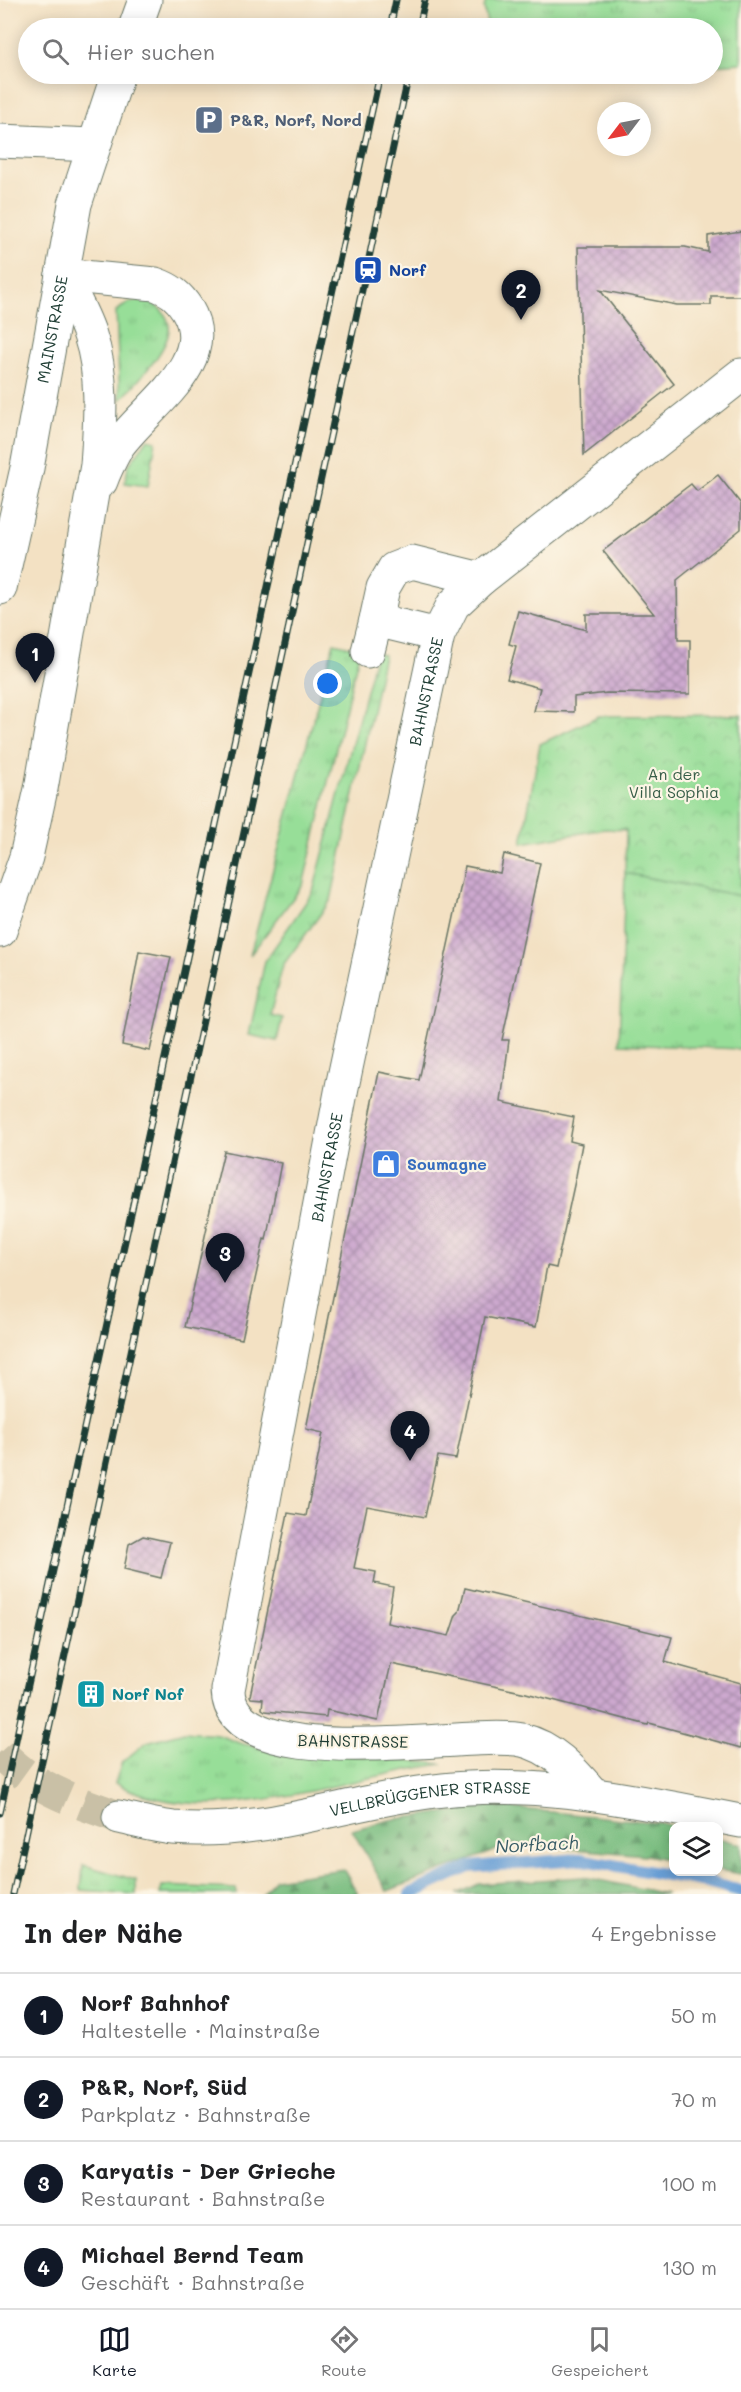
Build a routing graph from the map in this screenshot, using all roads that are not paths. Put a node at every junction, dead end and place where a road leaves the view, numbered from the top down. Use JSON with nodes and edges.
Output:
{"nodes":[{"id":1,"x":145,"y":0,"type":"edge"},
{"id":2,"x":139,"y":18,"type":"edge"},
{"id":3,"x":114,"y":84,"type":"edge"},
{"id":4,"x":0,"y":141,"type":"edge"},
{"id":5,"x":93,"y":145,"type":"junction"},
{"id":6,"x":62,"y":275,"type":"junction"},
{"id":7,"x":741,"y":375,"type":"edge"},
{"id":8,"x":91,"y":506,"type":"junction"},
{"id":9,"x":481,"y":579,"type":"junction"},
{"id":10,"x":0,"y":588,"type":"edge"},
{"id":11,"x":376,"y":620,"type":"junction"},
{"id":12,"x":438,"y":635,"type":"junction"},
{"id":13,"x":368,"y":651,"type":"dead end"},
{"id":14,"x":0,"y":931,"type":"edge"},
{"id":15,"x":593,"y":1794,"type":"junction"},
{"id":16,"x":119,"y":1817,"type":"tunnel mouth"},
{"id":17,"x":741,"y":1821,"type":"edge"}],
"edges":[{"from":1,"to":2,"type":"street"},
{"from":3,"to":5,"type":"street","name":"MAINSTRASSE"},
{"from":4,"to":5,"type":"street"},
{"from":5,"to":6,"type":"street","name":"MAINSTRASSE"},
{"from":6,"to":8,"type":"street"},
{"from":6,"to":8,"type":"street"},
{"from":6,"to":10,"type":"street","name":"MAINSTRASSE"},
{"from":7,"to":9,"type":"street","name":"BAHNSTRASSE"},
{"from":8,"to":14,"type":"street"},
{"from":9,"to":11,"type":"street"},
{"from":9,"to":12,"type":"street","name":"BAHNSTRASSE"},
{"from":11,"to":12,"type":"street"},
{"from":11,"to":13,"type":"street"},
{"from":12,"to":15,"type":"street","name":"BAHNSTRASSE"},
{"from":15,"to":16,"type":"street","name":"VELLBRÜGGENER STRASSE"},
{"from":15,"to":17,"type":"street","name":"VELLBRÜGGENER STRASSE"}]}
